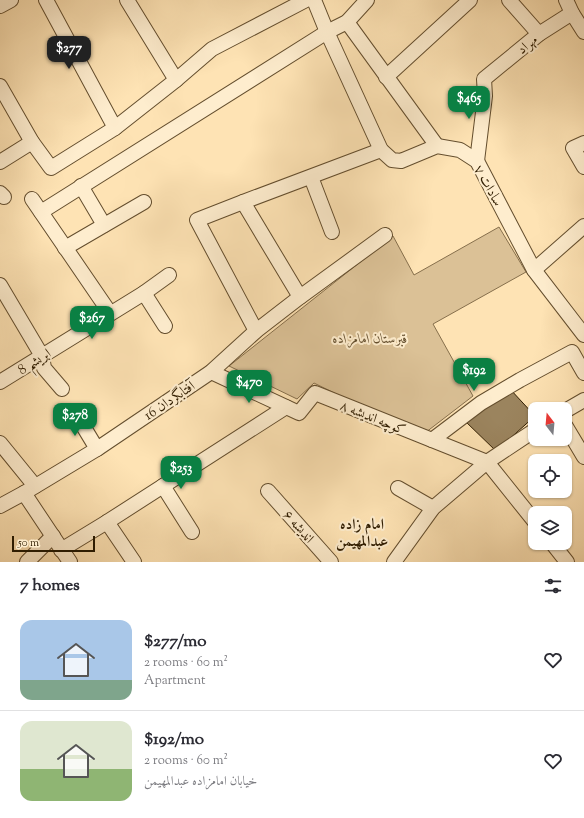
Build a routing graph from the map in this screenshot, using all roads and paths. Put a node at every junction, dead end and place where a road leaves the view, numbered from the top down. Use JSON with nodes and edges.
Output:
{"nodes":[{"id":1,"x":11,"y":0,"type":"edge"},
{"id":2,"x":46,"y":0,"type":"edge"},
{"id":3,"x":127,"y":0,"type":"edge"},
{"id":4,"x":306,"y":0,"type":"edge"},
{"id":5,"x":314,"y":0,"type":"edge"},
{"id":6,"x":367,"y":0,"type":"edge"},
{"id":7,"x":470,"y":0,"type":"edge"},
{"id":8,"x":509,"y":0,"type":"edge"},
{"id":9,"x":0,"y":6,"type":"edge"},
{"id":10,"x":569,"y":6,"type":"edge"},
{"id":11,"x":347,"y":22,"type":"junction"},
{"id":12,"x":327,"y":32,"type":"junction"},
{"id":13,"x":584,"y":32,"type":"edge"},
{"id":14,"x":539,"y":34,"type":"junction"},
{"id":15,"x":386,"y":77,"type":"junction"},
{"id":16,"x":176,"y":80,"type":"junction"},
{"id":17,"x":0,"y":86,"type":"edge"},
{"id":18,"x":116,"y":128,"type":"junction"},
{"id":19,"x":32,"y":142,"type":"junction"},
{"id":20,"x":584,"y":143,"type":"edge"},
{"id":21,"x":437,"y":146,"type":"junction"},
{"id":22,"x":381,"y":150,"type":"junction"},
{"id":23,"x":477,"y":161,"type":"junction"},
{"id":24,"x":0,"y":162,"type":"edge"},
{"id":25,"x":584,"y":167,"type":"edge"},
{"id":26,"x":311,"y":177,"type":"junction"},
{"id":27,"x":81,"y":186,"type":"junction"},
{"id":28,"x":32,"y":199,"type":"dead end"},
{"id":29,"x":144,"y":202,"type":"dead end"},
{"id":30,"x":243,"y":202,"type":"junction"},
{"id":31,"x":41,"y":212,"type":"junction"},
{"id":32,"x":104,"y":225,"type":"junction"},
{"id":33,"x":584,"y":226,"type":"edge"},
{"id":34,"x":332,"y":232,"type":"dead end"},
{"id":35,"x":385,"y":235,"type":"dead end"},
{"id":36,"x":65,"y":248,"type":"junction"},
{"id":37,"x":534,"y":270,"type":"junction"},
{"id":38,"x":169,"y":275,"type":"dead end"},
{"id":39,"x":0,"y":285,"type":"edge"},
{"id":40,"x":144,"y":292,"type":"junction"},
{"id":41,"x":300,"y":297,"type":"junction"},
{"id":42,"x":110,"y":314,"type":"junction"},
{"id":43,"x":165,"y":326,"type":"dead end"},
{"id":44,"x":256,"y":331,"type":"junction"},
{"id":45,"x":584,"y":335,"type":"edge"},
{"id":46,"x":578,"y":348,"type":"edge"},
{"id":47,"x":42,"y":356,"type":"junction"},
{"id":48,"x":211,"y":372,"type":"junction"},
{"id":49,"x":584,"y":373,"type":"edge"},
{"id":50,"x":0,"y":382,"type":"edge"},
{"id":51,"x":62,"y":389,"type":"dead end"},
{"id":52,"x":584,"y":400,"type":"edge"},
{"id":53,"x":286,"y":407,"type":"junction"},
{"id":54,"x":572,"y":407,"type":"edge"},
{"id":55,"x":74,"y":411,"type":"dead end"},
{"id":56,"x":528,"y":435,"type":"edge"},
{"id":57,"x":572,"y":437,"type":"edge"},
{"id":58,"x":432,"y":440,"type":"junction"},
{"id":59,"x":0,"y":443,"type":"edge"},
{"id":60,"x":97,"y":449,"type":"junction"},
{"id":61,"x":584,"y":457,"type":"edge"},
{"id":62,"x":487,"y":462,"type":"junction"},
{"id":63,"x":163,"y":486,"type":"junction"},
{"id":64,"x":398,"y":488,"type":"dead end"},
{"id":65,"x":30,"y":490,"type":"junction"},
{"id":66,"x":268,"y":490,"type":"dead end"},
{"id":67,"x":0,"y":506,"type":"edge"},
{"id":68,"x":433,"y":508,"type":"junction"},
{"id":69,"x":528,"y":513,"type":"edge"},
{"id":70,"x":107,"y":522,"type":"junction"},
{"id":71,"x":192,"y":532,"type":"dead end"},
{"id":72,"x":53,"y":536,"type":"junction"},
{"id":73,"x":61,"y":550,"type":"junction"},
{"id":74,"x":558,"y":550,"type":"edge"},
{"id":75,"x":27,"y":562,"type":"edge"},
{"id":76,"x":70,"y":562,"type":"edge"},
{"id":77,"x":134,"y":562,"type":"edge"},
{"id":78,"x":330,"y":562,"type":"edge"},
{"id":79,"x":394,"y":562,"type":"edge"},
{"id":80,"x":567,"y":562,"type":"edge"}],
"edges":[{"from":1,"to":9,"type":"street"},
{"from":2,"to":18,"type":"street"},
{"from":3,"to":16,"type":"street"},
{"from":4,"to":16,"type":"street"},
{"from":5,"to":12,"type":"street"},
{"from":6,"to":11,"type":"street"},
{"from":7,"to":15,"type":"street"},
{"from":8,"to":14,"type":"street"},
{"from":10,"to":13,"type":"street"},
{"from":10,"to":14,"type":"street","name":"مهراد"},
{"from":11,"to":12,"type":"street"},
{"from":11,"to":15,"type":"street"},
{"from":12,"to":22,"type":"street"},
{"from":12,"to":27,"type":"street"},
{"from":14,"to":23,"type":"street","name":"مهراد"},
{"from":15,"to":21,"type":"street"},
{"from":16,"to":18,"type":"street"},
{"from":17,"to":19,"type":"street"},
{"from":18,"to":19,"type":"street"},
{"from":19,"to":24,"type":"street"},
{"from":20,"to":25,"type":"street"},
{"from":21,"to":22,"type":"street"},
{"from":21,"to":23,"type":"street","name":"سادات ۷"},
{"from":22,"to":26,"type":"street"},
{"from":23,"to":37,"type":"street","name":"سادات ۷"},
{"from":26,"to":30,"type":"street"},
{"from":26,"to":34,"type":"street"},
{"from":27,"to":31,"type":"street"},
{"from":27,"to":32,"type":"street"},
{"from":28,"to":31,"type":"street"},
{"from":29,"to":32,"type":"street"},
{"from":30,"to":41,"type":"street"},
{"from":30,"to":44,"type":"street"},
{"from":31,"to":36,"type":"street"},
{"from":32,"to":36,"type":"street"},
{"from":33,"to":37,"type":"street"},
{"from":35,"to":41,"type":"street","name":"آفتابگردان 16"},
{"from":36,"to":42,"type":"street"},
{"from":37,"to":45,"type":"street","name":"سادات ۷"},
{"from":38,"to":40,"type":"street","name":"ابریشم 8"},
{"from":39,"to":47,"type":"street"},
{"from":40,"to":42,"type":"street","name":"ابریشم 8"},
{"from":40,"to":43,"type":"street"},
{"from":41,"to":44,"type":"street","name":"آفتابگردان 16"},
{"from":42,"to":47,"type":"street","name":"ابریشم 8"},
{"from":44,"to":48,"type":"street","name":"آفتابگردان 16"},
{"from":46,"to":49,"type":"street"},
{"from":46,"to":58,"type":"street"},
{"from":47,"to":50,"type":"street","name":"ابریشم 8"},
{"from":47,"to":51,"type":"street"},
{"from":48,"to":53,"type":"street"},
{"from":48,"to":60,"type":"street","name":"آفتابگردان 16"},
{"from":52,"to":54,"type":"street"},
{"from":53,"to":58,"type":"street","name":"کوچه اندیشه ۸"},
{"from":53,"to":63,"type":"street"},
{"from":55,"to":60,"type":"street"},
{"from":56,"to":62,"type":"street"},
{"from":57,"to":61,"type":"street"},
{"from":58,"to":62,"type":"street","name":"کوچه اندیشه ۸"},
{"from":59,"to":65,"type":"street"},
{"from":60,"to":65,"type":"street","name":"آفتابگردان 16"},
{"from":62,"to":68,"type":"street"},
{"from":62,"to":69,"type":"street"},
{"from":63,"to":70,"type":"street"},
{"from":63,"to":71,"type":"street"},
{"from":64,"to":68,"type":"street"},
{"from":65,"to":67,"type":"street","name":"آفتابگردان 16"},
{"from":65,"to":72,"type":"street"},
{"from":66,"to":78,"type":"street","name":"اندیشه ۶"},
{"from":68,"to":79,"type":"street"},
{"from":70,"to":73,"type":"street"},
{"from":70,"to":77,"type":"street"},
{"from":72,"to":73,"type":"street"},
{"from":72,"to":75,"type":"street"},
{"from":73,"to":76,"type":"street"},
{"from":74,"to":80,"type":"street"}]}
